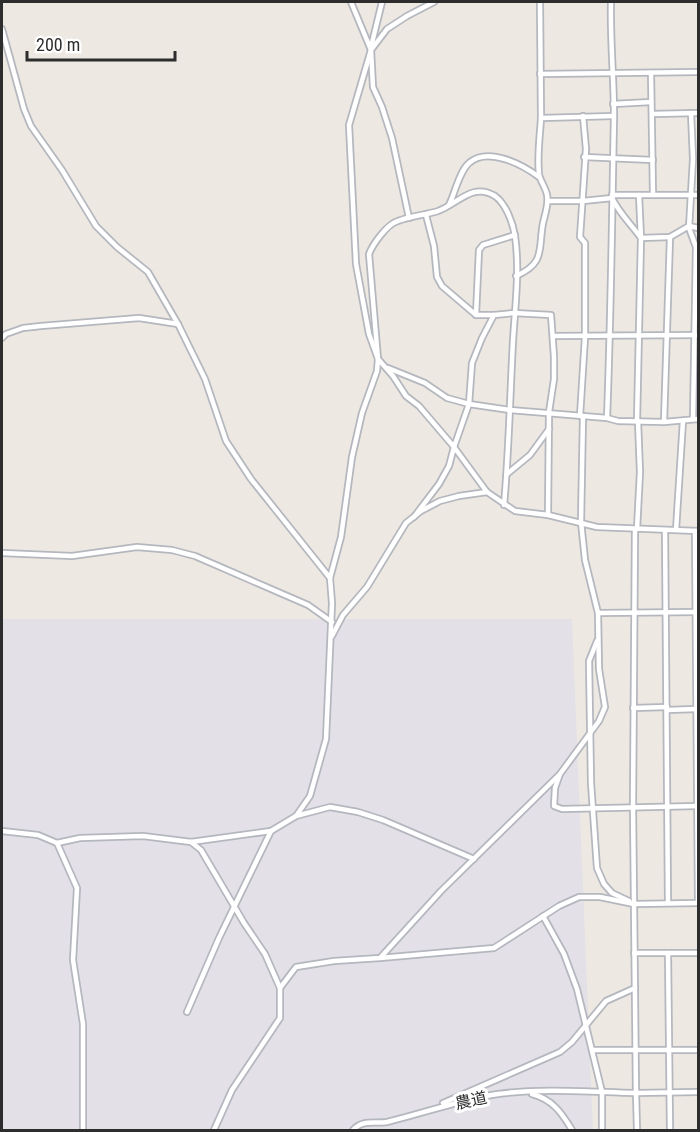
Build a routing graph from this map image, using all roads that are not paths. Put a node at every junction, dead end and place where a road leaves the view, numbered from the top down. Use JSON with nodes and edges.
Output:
{"nodes":[{"id":1,"x":351,"y":2,"type":"edge"},
{"id":2,"x":382,"y":2,"type":"edge"},
{"id":3,"x":434,"y":2,"type":"edge"},
{"id":4,"x":540,"y":2,"type":"edge"},
{"id":5,"x":611,"y":2,"type":"edge"},
{"id":6,"x":2,"y":29,"type":"edge"},
{"id":7,"x":371,"y":50,"type":"junction"},
{"id":8,"x":699,"y":72,"type":"edge"},
{"id":9,"x":651,"y":73,"type":"junction"},
{"id":10,"x":540,"y":74,"type":"junction"},
{"id":11,"x":611,"y":74,"type":"junction"},
{"id":12,"x":651,"y":102,"type":"junction"},
{"id":13,"x":613,"y":104,"type":"junction"},
{"id":14,"x":691,"y":113,"type":"junction"},
{"id":15,"x":699,"y":113,"type":"edge"},
{"id":16,"x":652,"y":114,"type":"junction"},
{"id":17,"x":583,"y":116,"type":"junction"},
{"id":18,"x":614,"y":116,"type":"junction"},
{"id":19,"x":542,"y":118,"type":"junction"},
{"id":20,"x":584,"y":158,"type":"junction"},
{"id":21,"x":611,"y":158,"type":"junction"},
{"id":22,"x":696,"y":159,"type":"edge"},
{"id":23,"x":653,"y":160,"type":"junction"},
{"id":24,"x":539,"y":177,"type":"junction"},
{"id":25,"x":692,"y":194,"type":"junction"},
{"id":26,"x":639,"y":195,"type":"junction"},
{"id":27,"x":653,"y":195,"type":"junction"},
{"id":28,"x":699,"y":195,"type":"edge"},
{"id":29,"x":612,"y":196,"type":"junction"},
{"id":30,"x":548,"y":201,"type":"junction"},
{"id":31,"x":583,"y":201,"type":"junction"},
{"id":32,"x":448,"y":207,"type":"junction"},
{"id":33,"x":426,"y":215,"type":"junction"},
{"id":34,"x":409,"y":218,"type":"junction"},
{"id":35,"x":689,"y":226,"type":"junction"},
{"id":36,"x":699,"y":228,"type":"edge"},
{"id":37,"x":515,"y":235,"type":"junction"},
{"id":38,"x":670,"y":237,"type":"junction"},
{"id":39,"x":641,"y":238,"type":"junction"},
{"id":40,"x":516,"y":276,"type":"junction"},
{"id":41,"x":514,"y":313,"type":"junction"},
{"id":42,"x":476,"y":315,"type":"junction"},
{"id":43,"x":494,"y":315,"type":"junction"},
{"id":44,"x":178,"y":324,"type":"junction"},
{"id":45,"x":697,"y":335,"type":"edge"},
{"id":46,"x":553,"y":336,"type":"junction"},
{"id":47,"x":585,"y":337,"type":"junction"},
{"id":48,"x":610,"y":337,"type":"junction"},
{"id":49,"x":639,"y":337,"type":"junction"},
{"id":50,"x":666,"y":337,"type":"junction"},
{"id":51,"x":2,"y":338,"type":"edge"},
{"id":52,"x":378,"y":359,"type":"junction"},
{"id":53,"x":386,"y":367,"type":"junction"},
{"id":54,"x":469,"y":404,"type":"junction"},
{"id":55,"x":510,"y":410,"type":"junction"},
{"id":56,"x":549,"y":412,"type":"junction"},
{"id":57,"x":582,"y":416,"type":"junction"},
{"id":58,"x":608,"y":418,"type":"junction"},
{"id":59,"x":696,"y":419,"type":"edge"},
{"id":60,"x":637,"y":421,"type":"junction"},
{"id":61,"x":683,"y":421,"type":"junction"},
{"id":62,"x":664,"y":422,"type":"junction"},
{"id":63,"x":549,"y":429,"type":"junction"},
{"id":64,"x":454,"y":447,"type":"junction"},
{"id":65,"x":507,"y":474,"type":"junction"},
{"id":66,"x":487,"y":492,"type":"junction"},
{"id":67,"x":504,"y":504,"type":"junction"},
{"id":68,"x":548,"y":515,"type":"junction"},
{"id":69,"x":414,"y":517,"type":"junction"},
{"id":70,"x":581,"y":522,"type":"junction"},
{"id":71,"x":636,"y":529,"type":"junction"},
{"id":72,"x":665,"y":530,"type":"junction"},
{"id":73,"x":676,"y":530,"type":"junction"},
{"id":74,"x":697,"y":531,"type":"edge"},
{"id":75,"x":2,"y":554,"type":"edge"},
{"id":76,"x":330,"y":578,"type":"junction"},
{"id":77,"x":665,"y":612,"type":"junction"},
{"id":78,"x":697,"y":612,"type":"edge"},
{"id":79,"x":598,"y":613,"type":"junction"},
{"id":80,"x":633,"y":613,"type":"junction"},
{"id":81,"x":332,"y":622,"type":"junction"},
{"id":82,"x":598,"y":634,"type":"junction"},
{"id":83,"x":331,"y":639,"type":"junction"},
{"id":84,"x":633,"y":708,"type":"junction"},
{"id":85,"x":697,"y":708,"type":"edge"},
{"id":86,"x":667,"y":709,"type":"junction"},
{"id":87,"x":590,"y":733,"type":"junction"},
{"id":88,"x":560,"y":774,"type":"junction"},
{"id":89,"x":633,"y":806,"type":"junction"},
{"id":90,"x":667,"y":806,"type":"junction"},
{"id":91,"x":698,"y":806,"type":"edge"},
{"id":92,"x":592,"y":808,"type":"junction"},
{"id":93,"x":296,"y":816,"type":"junction"},
{"id":94,"x":2,"y":831,"type":"edge"},
{"id":95,"x":272,"y":831,"type":"junction"},
{"id":96,"x":191,"y":842,"type":"junction"},
{"id":97,"x":57,"y":843,"type":"junction"},
{"id":98,"x":474,"y":859,"type":"junction"},
{"id":99,"x":699,"y":901,"type":"edge"},
{"id":100,"x":668,"y":903,"type":"junction"},
{"id":101,"x":634,"y":904,"type":"junction"},
{"id":102,"x":235,"y":908,"type":"junction"},
{"id":103,"x":543,"y":916,"type":"junction"},
{"id":104,"x":634,"y":953,"type":"junction"},
{"id":105,"x":668,"y":953,"type":"junction"},
{"id":106,"x":699,"y":953,"type":"edge"},
{"id":107,"x":380,"y":958,"type":"junction"},
{"id":108,"x":280,"y":988,"type":"junction"},
{"id":109,"x":635,"y":988,"type":"junction"},
{"id":110,"x":187,"y":1012,"type":"dead end"},
{"id":111,"x":586,"y":1024,"type":"junction"},
{"id":112,"x":592,"y":1050,"type":"junction"},
{"id":113,"x":635,"y":1050,"type":"junction"},
{"id":114,"x":670,"y":1050,"type":"junction"},
{"id":115,"x":699,"y":1050,"type":"edge"},
{"id":116,"x":524,"y":1091,"type":"junction"},
{"id":117,"x":602,"y":1092,"type":"junction"},
{"id":118,"x":636,"y":1092,"type":"junction"},
{"id":119,"x":670,"y":1092,"type":"junction"},
{"id":120,"x":699,"y":1092,"type":"edge"},
{"id":121,"x":435,"y":1107,"type":"junction"},
{"id":122,"x":83,"y":1131,"type":"edge"},
{"id":123,"x":214,"y":1131,"type":"edge"},
{"id":124,"x":353,"y":1131,"type":"edge"},
{"id":125,"x":572,"y":1131,"type":"edge"},
{"id":126,"x":602,"y":1131,"type":"edge"},
{"id":127,"x":637,"y":1131,"type":"edge"},
{"id":128,"x":670,"y":1131,"type":"edge"}],
"edges":[{"from":1,"to":7,"type":"street"},
{"from":2,"to":7,"type":"street"},
{"from":3,"to":7,"type":"street"},
{"from":4,"to":10,"type":"street"},
{"from":5,"to":11,"type":"street"},
{"from":6,"to":44,"type":"street"},
{"from":7,"to":34,"type":"street"},
{"from":7,"to":52,"type":"street"},
{"from":8,"to":9,"type":"street"},
{"from":9,"to":11,"type":"street"},
{"from":9,"to":12,"type":"street"},
{"from":10,"to":11,"type":"street"},
{"from":10,"to":19,"type":"street"},
{"from":11,"to":13,"type":"street"},
{"from":12,"to":13,"type":"street"},
{"from":12,"to":16,"type":"street"},
{"from":13,"to":18,"type":"street"},
{"from":14,"to":15,"type":"street"},
{"from":14,"to":16,"type":"street"},
{"from":14,"to":22,"type":"street"},
{"from":16,"to":23,"type":"street"},
{"from":17,"to":18,"type":"street"},
{"from":17,"to":19,"type":"street"},
{"from":17,"to":20,"type":"street"},
{"from":18,"to":21,"type":"street"},
{"from":19,"to":24,"type":"street"},
{"from":20,"to":21,"type":"street"},
{"from":20,"to":31,"type":"street"},
{"from":21,"to":23,"type":"street"},
{"from":21,"to":29,"type":"street"},
{"from":22,"to":25,"type":"street"},
{"from":23,"to":27,"type":"street"},
{"from":24,"to":30,"type":"street"},
{"from":24,"to":32,"type":"street"},
{"from":25,"to":27,"type":"street"},
{"from":25,"to":28,"type":"street"},
{"from":25,"to":35,"type":"street"},
{"from":26,"to":27,"type":"street"},
{"from":26,"to":29,"type":"street"},
{"from":26,"to":39,"type":"street"},
{"from":29,"to":31,"type":"street"},
{"from":29,"to":39,"type":"street"},
{"from":29,"to":48,"type":"street"},
{"from":30,"to":31,"type":"street"},
{"from":30,"to":40,"type":"street"},
{"from":31,"to":47,"type":"street"},
{"from":32,"to":33,"type":"street"},
{"from":32,"to":37,"type":"street"},
{"from":33,"to":34,"type":"street"},
{"from":33,"to":42,"type":"street"},
{"from":34,"to":52,"type":"street"},
{"from":35,"to":36,"type":"street"},
{"from":35,"to":38,"type":"street"},
{"from":35,"to":45,"type":"street"},
{"from":37,"to":40,"type":"street"},
{"from":37,"to":42,"type":"street"},
{"from":38,"to":39,"type":"street"},
{"from":38,"to":50,"type":"street"},
{"from":39,"to":49,"type":"street"},
{"from":40,"to":41,"type":"street"},
{"from":41,"to":43,"type":"street"},
{"from":41,"to":46,"type":"street"},
{"from":41,"to":55,"type":"street"},
{"from":42,"to":43,"type":"street"},
{"from":43,"to":54,"type":"street"},
{"from":44,"to":51,"type":"street"},
{"from":44,"to":76,"type":"street"},
{"from":45,"to":50,"type":"street"},
{"from":45,"to":59,"type":"street"},
{"from":46,"to":47,"type":"street"},
{"from":46,"to":56,"type":"street"},
{"from":47,"to":48,"type":"street"},
{"from":47,"to":57,"type":"street"},
{"from":48,"to":49,"type":"street"},
{"from":48,"to":58,"type":"street"},
{"from":49,"to":50,"type":"street"},
{"from":49,"to":60,"type":"street"},
{"from":50,"to":62,"type":"street"},
{"from":52,"to":53,"type":"street"},
{"from":52,"to":76,"type":"street"},
{"from":53,"to":54,"type":"street"},
{"from":53,"to":64,"type":"street"},
{"from":54,"to":55,"type":"street"},
{"from":54,"to":64,"type":"street"},
{"from":55,"to":56,"type":"street"},
{"from":55,"to":65,"type":"street"},
{"from":56,"to":57,"type":"street"},
{"from":56,"to":63,"type":"street"},
{"from":57,"to":58,"type":"street"},
{"from":57,"to":70,"type":"street"},
{"from":58,"to":60,"type":"street"},
{"from":59,"to":61,"type":"street"},
{"from":60,"to":62,"type":"street"},
{"from":60,"to":71,"type":"street"},
{"from":61,"to":62,"type":"street"},
{"from":61,"to":73,"type":"street"},
{"from":63,"to":65,"type":"street"},
{"from":63,"to":68,"type":"street"},
{"from":64,"to":66,"type":"street"},
{"from":64,"to":69,"type":"street"},
{"from":65,"to":67,"type":"street"},
{"from":66,"to":67,"type":"street"},
{"from":66,"to":69,"type":"street"},
{"from":67,"to":68,"type":"street"},
{"from":68,"to":70,"type":"street"},
{"from":69,"to":83,"type":"street"},
{"from":70,"to":71,"type":"street"},
{"from":70,"to":79,"type":"street"},
{"from":71,"to":72,"type":"street"},
{"from":71,"to":80,"type":"street"},
{"from":72,"to":73,"type":"street"},
{"from":72,"to":77,"type":"street"},
{"from":73,"to":74,"type":"street"},
{"from":74,"to":78,"type":"street"},
{"from":75,"to":81,"type":"street"},
{"from":76,"to":81,"type":"street"},
{"from":77,"to":78,"type":"street"},
{"from":77,"to":80,"type":"street"},
{"from":77,"to":86,"type":"street"},
{"from":78,"to":85,"type":"street"},
{"from":79,"to":80,"type":"street"},
{"from":79,"to":82,"type":"street"},
{"from":80,"to":84,"type":"street"},
{"from":81,"to":83,"type":"street"},
{"from":82,"to":87,"type":"street"},
{"from":82,"to":87,"type":"street"},
{"from":83,"to":93,"type":"street"},
{"from":84,"to":86,"type":"street"},
{"from":84,"to":89,"type":"street"},
{"from":85,"to":86,"type":"street"},
{"from":85,"to":91,"type":"street"},
{"from":86,"to":90,"type":"street"},
{"from":87,"to":88,"type":"street"},
{"from":87,"to":92,"type":"street"},
{"from":88,"to":92,"type":"street"},
{"from":88,"to":98,"type":"street"},
{"from":89,"to":90,"type":"street"},
{"from":89,"to":92,"type":"street"},
{"from":89,"to":101,"type":"street"},
{"from":90,"to":91,"type":"street"},
{"from":90,"to":100,"type":"street"},
{"from":91,"to":99,"type":"street"},
{"from":92,"to":101,"type":"street"},
{"from":93,"to":95,"type":"street"},
{"from":93,"to":98,"type":"street"},
{"from":94,"to":97,"type":"street"},
{"from":95,"to":96,"type":"street"},
{"from":95,"to":102,"type":"street"},
{"from":96,"to":97,"type":"street"},
{"from":96,"to":102,"type":"street"},
{"from":97,"to":122,"type":"street"},
{"from":98,"to":107,"type":"street"},
{"from":99,"to":100,"type":"street"},
{"from":100,"to":101,"type":"street"},
{"from":101,"to":103,"type":"street"},
{"from":101,"to":104,"type":"street"},
{"from":102,"to":108,"type":"street"},
{"from":102,"to":110,"type":"street"},
{"from":103,"to":107,"type":"street"},
{"from":103,"to":111,"type":"street"},
{"from":104,"to":105,"type":"street"},
{"from":104,"to":109,"type":"street"},
{"from":105,"to":106,"type":"street"},
{"from":105,"to":114,"type":"street"},
{"from":107,"to":108,"type":"street"},
{"from":108,"to":123,"type":"street"},
{"from":109,"to":111,"type":"street"},
{"from":109,"to":113,"type":"street"},
{"from":111,"to":112,"type":"street"},
{"from":111,"to":121,"type":"street"},
{"from":112,"to":113,"type":"street"},
{"from":112,"to":117,"type":"street"},
{"from":113,"to":114,"type":"street"},
{"from":113,"to":118,"type":"street"},
{"from":114,"to":115,"type":"street"},
{"from":114,"to":119,"type":"street"},
{"from":116,"to":117,"type":"street","name":"農道"},
{"from":116,"to":121,"type":"street","name":"農道"},
{"from":116,"to":125,"type":"street"},
{"from":117,"to":118,"type":"street","name":"農道"},
{"from":117,"to":126,"type":"street"},
{"from":118,"to":119,"type":"street","name":"農道"},
{"from":118,"to":127,"type":"street"},
{"from":119,"to":120,"type":"street","name":"農道"},
{"from":119,"to":128,"type":"street"},
{"from":121,"to":124,"type":"street","name":"農道"}]}
